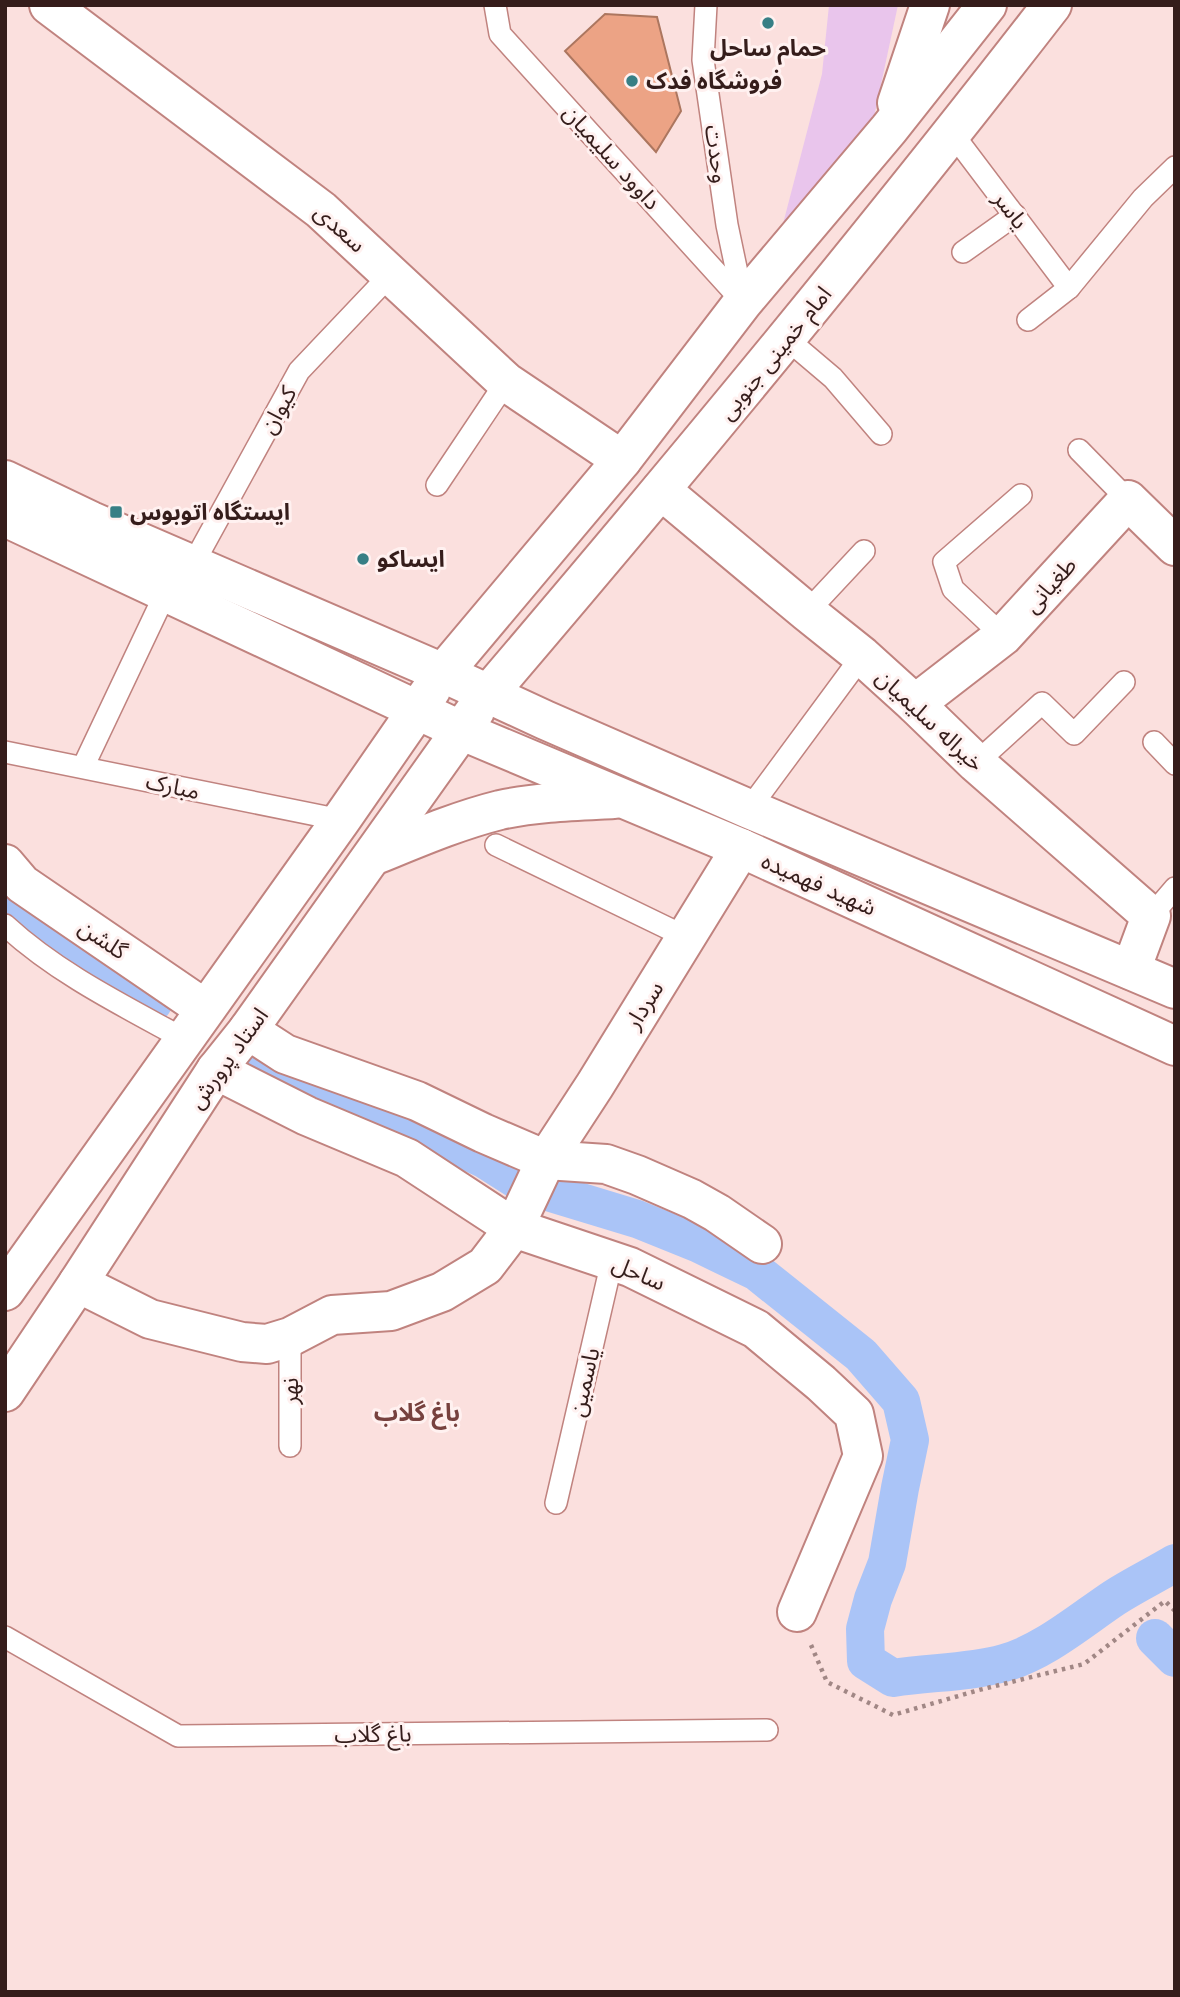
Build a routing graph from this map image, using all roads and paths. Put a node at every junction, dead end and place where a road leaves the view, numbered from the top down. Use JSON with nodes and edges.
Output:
{"nodes":[{"id":1,"x":49,"y":5,"type":"edge"},
{"id":2,"x":495,"y":5,"type":"edge"},
{"id":3,"x":706,"y":5,"type":"edge"},
{"id":4,"x":930,"y":5,"type":"edge"},
{"id":5,"x":987,"y":5,"type":"edge"},
{"id":6,"x":1052,"y":5,"type":"edge"},
{"id":7,"x":889,"y":129,"type":"junction"},
{"id":8,"x":953,"y":134,"type":"junction"},
{"id":9,"x":1175,"y":167,"type":"edge"},
{"id":10,"x":1015,"y":215,"type":"junction"},
{"id":11,"x":963,"y":252,"type":"dead end"},
{"id":12,"x":391,"y":274,"type":"junction"},
{"id":13,"x":1069,"y":288,"type":"junction"},
{"id":14,"x":743,"y":302,"type":"junction"},
{"id":15,"x":1028,"y":320,"type":"dead end"},
{"id":16,"x":787,"y":339,"type":"junction"},
{"id":17,"x":506,"y":382,"type":"junction"},
{"id":18,"x":881,"y":434,"type":"dead end"},
{"id":19,"x":1079,"y":450,"type":"dead end"},
{"id":20,"x":622,"y":460,"type":"junction"},
{"id":21,"x":5,"y":480,"type":"edge"},
{"id":22,"x":437,"y":485,"type":"dead end"},
{"id":23,"x":662,"y":490,"type":"junction"},
{"id":24,"x":1021,"y":495,"type":"dead end"},
{"id":25,"x":1128,"y":500,"type":"junction"},
{"id":26,"x":5,"y":517,"type":"edge"},
{"id":27,"x":1175,"y":546,"type":"edge"},
{"id":28,"x":864,"y":551,"type":"dead end"},
{"id":29,"x":179,"y":579,"type":"junction"},
{"id":30,"x":807,"y":612,"type":"junction"},
{"id":31,"x":1003,"y":636,"type":"junction"},
{"id":32,"x":862,"y":656,"type":"junction"},
{"id":33,"x":443,"y":673,"type":"junction"},
{"id":34,"x":1124,"y":682,"type":"dead end"},
{"id":35,"x":489,"y":693,"type":"junction"},
{"id":36,"x":915,"y":704,"type":"junction"},
{"id":37,"x":416,"y":710,"type":"junction"},
{"id":38,"x":460,"y":730,"type":"junction"},
{"id":39,"x":1154,"y":742,"type":"dead end"},
{"id":40,"x":5,"y":752,"type":"edge"},
{"id":41,"x":976,"y":763,"type":"junction"},
{"id":42,"x":1175,"y":764,"type":"edge"},
{"id":43,"x":83,"y":767,"type":"junction"},
{"id":44,"x":621,"y":799,"type":"junction"},
{"id":45,"x":749,"y":809,"type":"junction"},
{"id":46,"x":341,"y":820,"type":"junction"},
{"id":47,"x":496,"y":845,"type":"dead end"},
{"id":48,"x":741,"y":848,"type":"junction"},
{"id":49,"x":373,"y":856,"type":"junction"},
{"id":50,"x":5,"y":864,"type":"edge"},
{"id":51,"x":1167,"y":909,"type":"edge"},
{"id":52,"x":5,"y":925,"type":"edge"},
{"id":53,"x":686,"y":937,"type":"junction"},
{"id":54,"x":1131,"y":970,"type":"junction"},
{"id":55,"x":1175,"y":989,"type":"edge"},
{"id":56,"x":194,"y":1024,"type":"junction"},
{"id":57,"x":248,"y":1030,"type":"junction"},
{"id":58,"x":1175,"y":1046,"type":"edge"},
{"id":59,"x":216,"y":1070,"type":"junction"},
{"id":60,"x":546,"y":1160,"type":"junction"},
{"id":61,"x":514,"y":1228,"type":"junction"},
{"id":62,"x":762,"y":1244,"type":"dead end"},
{"id":63,"x":612,"y":1261,"type":"junction"},
{"id":64,"x":78,"y":1283,"type":"junction"},
{"id":65,"x":5,"y":1291,"type":"edge"},
{"id":66,"x":290,"y":1338,"type":"junction"},
{"id":67,"x":5,"y":1392,"type":"edge"},
{"id":68,"x":290,"y":1446,"type":"dead end"},
{"id":69,"x":556,"y":1503,"type":"dead end"},
{"id":70,"x":1175,"y":1611,"type":"edge"},
{"id":71,"x":797,"y":1612,"type":"joint"},
{"id":72,"x":5,"y":1636,"type":"edge"},
{"id":73,"x":767,"y":1730,"type":"dead end"}],
"edges":[{"from":1,"to":12,"type":"main road","name":"سعدی"},
{"from":2,"to":14,"type":"lane","name":"داوود سلیمیان"},
{"from":3,"to":14,"type":"lane","name":"وحدت"},
{"from":4,"to":7,"type":"main road"},
{"from":5,"to":7,"type":"main road"},
{"from":6,"to":8,"type":"main road","name":"امام خمینی جنوبی"},
{"from":7,"to":14,"type":"main road"},
{"from":8,"to":10,"type":"lane","name":"یاسر"},
{"from":8,"to":16,"type":"main road","name":"امام خمینی جنوبی"},
{"from":9,"to":13,"type":"lane"},
{"from":10,"to":11,"type":"lane"},
{"from":10,"to":13,"type":"lane","name":"یاسر"},
{"from":12,"to":17,"type":"main road","name":"سعدی"},
{"from":12,"to":29,"type":"lane","name":"کیوان"},
{"from":13,"to":15,"type":"lane"},
{"from":14,"to":20,"type":"main road"},
{"from":16,"to":18,"type":"lane"},
{"from":16,"to":23,"type":"main road","name":"امام خمینی جنوبی"},
{"from":17,"to":20,"type":"main road","name":"سعدی"},
{"from":17,"to":22,"type":"lane"},
{"from":19,"to":25,"type":"lane"},
{"from":20,"to":33,"type":"main road"},
{"from":21,"to":29,"type":"main road"},
{"from":23,"to":30,"type":"main road","name":"خیراله سلیمیان"},
{"from":23,"to":35,"type":"main road","name":"امام خمینی جنوبی"},
{"from":24,"to":31,"type":"lane"},
{"from":25,"to":27,"type":"main road"},
{"from":25,"to":31,"type":"main road","name":"طغیانی"},
{"from":26,"to":29,"type":"main road"},
{"from":28,"to":30,"type":"lane"},
{"from":29,"to":33,"type":"main road"},
{"from":29,"to":37,"type":"main road"},
{"from":29,"to":43,"type":"lane","name":"کیوان"},
{"from":30,"to":32,"type":"main road","name":"خیراله سلیمیان"},
{"from":31,"to":36,"type":"main road","name":"طغیانی"},
{"from":32,"to":36,"type":"main road","name":"خیراله سلیمیان"},
{"from":32,"to":45,"type":"lane"},
{"from":33,"to":35,"type":"main road"},
{"from":33,"to":37,"type":"main road","name":"استاد پرورش"},
{"from":34,"to":41,"type":"lane"},
{"from":35,"to":38,"type":"main road","name":"امام خمینی جنوبی"},
{"from":35,"to":45,"type":"main road","name":"شهید فهمیده"},
{"from":36,"to":41,"type":"main road","name":"خیراله سلیمیان"},
{"from":37,"to":38,"type":"main road"},
{"from":37,"to":46,"type":"main road","name":"استاد پرورش"},
{"from":38,"to":44,"type":"main road","name":"شهید فهمیده"},
{"from":38,"to":49,"type":"main road","name":"استاد پرورش"},
{"from":39,"to":42,"type":"lane"},
{"from":40,"to":43,"type":"lane","name":"مبارک"},
{"from":41,"to":51,"type":"main road","name":"خیراله سلیمیان"},
{"from":43,"to":46,"type":"lane","name":"مبارک"},
{"from":44,"to":48,"type":"main road","name":"شهید فهمیده"},
{"from":44,"to":49,"type":"main road"},
{"from":45,"to":54,"type":"main road","name":"شهید فهمیده"},
{"from":46,"to":56,"type":"main road","name":"استاد پرورش"},
{"from":47,"to":53,"type":"lane"},
{"from":48,"to":53,"type":"main road","name":"سردار"},
{"from":48,"to":58,"type":"main road","name":"شهید فهمیده"},
{"from":49,"to":57,"type":"main road","name":"استاد پرورش"},
{"from":50,"to":56,"type":"main road","name":"گلشن"},
{"from":51,"to":54,"type":"main road","name":"خیراله سلیمیان"},
{"from":52,"to":56,"type":"lane"},
{"from":53,"to":60,"type":"main road","name":"سردار"},
{"from":54,"to":55,"type":"main road","name":"شهید فهمیده"},
{"from":56,"to":65,"type":"main road","name":"استاد پرورش"},
{"from":57,"to":59,"type":"main road","name":"استاد پرورش"},
{"from":57,"to":60,"type":"main road"},
{"from":59,"to":61,"type":"main road","name":"ساحل"},
{"from":59,"to":64,"type":"main road","name":"استاد پرورش"},
{"from":60,"to":61,"type":"main road","name":"سردار"},
{"from":60,"to":62,"type":"main road"},
{"from":61,"to":63,"type":"main road","name":"ساحل"},
{"from":61,"to":66,"type":"main road","name":"سردار"},
{"from":63,"to":69,"type":"lane","name":"یاسمین"},
{"from":63,"to":71,"type":"main road","name":"ساحل"},
{"from":64,"to":66,"type":"main road"},
{"from":64,"to":67,"type":"main road","name":"استاد پرورش"},
{"from":66,"to":68,"type":"lane","name":"نهر"},
{"from":70,"to":71,"type":"path"},
{"from":72,"to":73,"type":"lane","name":"باغ گلاب"}]}
